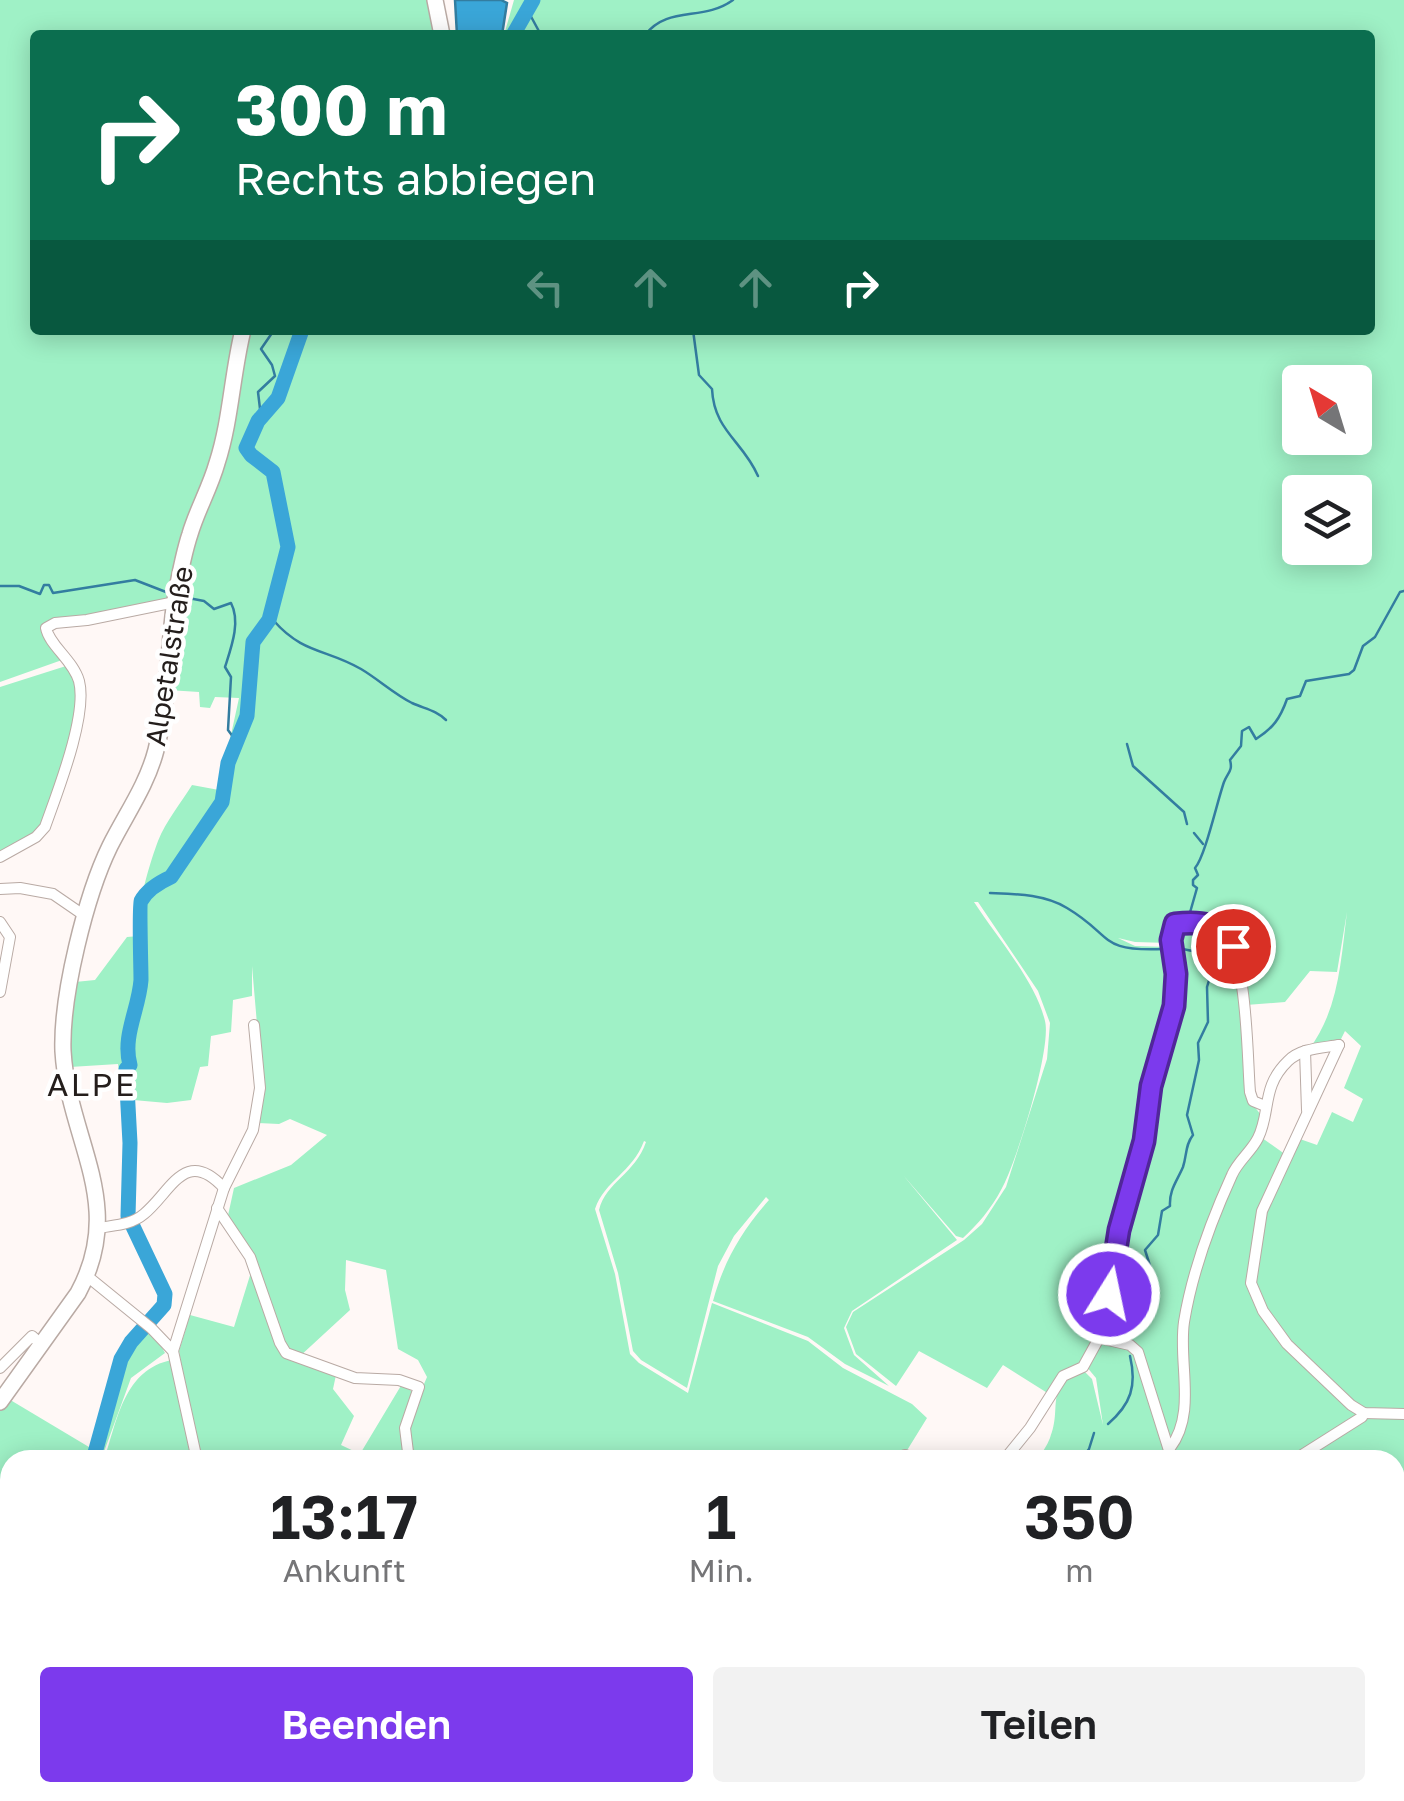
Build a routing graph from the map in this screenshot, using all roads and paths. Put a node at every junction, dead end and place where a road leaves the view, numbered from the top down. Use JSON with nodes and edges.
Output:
{"nodes":[{"id":1,"x":435,"y":0,"type":"edge"},
{"id":2,"x":441,"y":30,"type":"edge"},
{"id":3,"x":242,"y":335,"type":"edge"},
{"id":4,"x":175,"y":602,"type":"junction"},
{"id":5,"x":0,"y":856,"type":"edge"},
{"id":6,"x":0,"y":889,"type":"edge"},
{"id":7,"x":84,"y":916,"type":"junction"},
{"id":8,"x":0,"y":922,"type":"edge"},
{"id":9,"x":0,"y":992,"type":"edge"},
{"id":10,"x":254,"y":1025,"type":"dead end"},
{"id":11,"x":1304,"y":1051,"type":"junction"},
{"id":12,"x":1262,"y":1106,"type":"junction"},
{"id":13,"x":1307,"y":1112,"type":"junction"},
{"id":14,"x":224,"y":1188,"type":"junction"},
{"id":15,"x":218,"y":1208,"type":"junction"},
{"id":16,"x":99,"y":1228,"type":"junction"},
{"id":17,"x":88,"y":1276,"type":"junction"},
{"id":18,"x":1100,"y":1338,"type":"junction"},
{"id":19,"x":42,"y":1345,"type":"junction"},
{"id":20,"x":173,"y":1351,"type":"junction"},
{"id":21,"x":0,"y":1368,"type":"edge"},
{"id":22,"x":0,"y":1402,"type":"edge"},
{"id":23,"x":1364,"y":1413,"type":"junction"},
{"id":24,"x":1404,"y":1414,"type":"edge"},
{"id":25,"x":195,"y":1450,"type":"edge"},
{"id":26,"x":408,"y":1450,"type":"edge"},
{"id":27,"x":1012,"y":1450,"type":"edge"},
{"id":28,"x":1169,"y":1450,"type":"edge"},
{"id":29,"x":1172,"y":1450,"type":"edge"},
{"id":30,"x":1310,"y":1450,"type":"edge"}],
"edges":[{"from":1,"to":2,"type":"main road"},
{"from":3,"to":4,"type":"main road","name":"Alpetalstraße"},
{"from":4,"to":5,"type":"street"},
{"from":4,"to":7,"type":"main road","name":"Alpetalstraße"},
{"from":6,"to":7,"type":"street"},
{"from":7,"to":16,"type":"main road","name":"Alpetalstraße"},
{"from":8,"to":9,"type":"street"},
{"from":10,"to":14,"type":"street"},
{"from":11,"to":12,"type":"street"},
{"from":11,"to":13,"type":"street"},
{"from":11,"to":13,"type":"street"},
{"from":12,"to":18,"type":"street"},
{"from":12,"to":29,"type":"street"},
{"from":13,"to":23,"type":"street"},
{"from":14,"to":15,"type":"street"},
{"from":14,"to":16,"type":"street"},
{"from":15,"to":20,"type":"street"},
{"from":15,"to":26,"type":"street"},
{"from":16,"to":17,"type":"main road","name":"Alpetalstraße"},
{"from":17,"to":19,"type":"main road","name":"Alpetalstraße"},
{"from":17,"to":20,"type":"street"},
{"from":18,"to":27,"type":"street"},
{"from":18,"to":28,"type":"street"},
{"from":19,"to":21,"type":"street"},
{"from":19,"to":22,"type":"main road","name":"Alpetalstraße"},
{"from":20,"to":25,"type":"street"},
{"from":23,"to":24,"type":"street"},
{"from":23,"to":30,"type":"street"}]}
